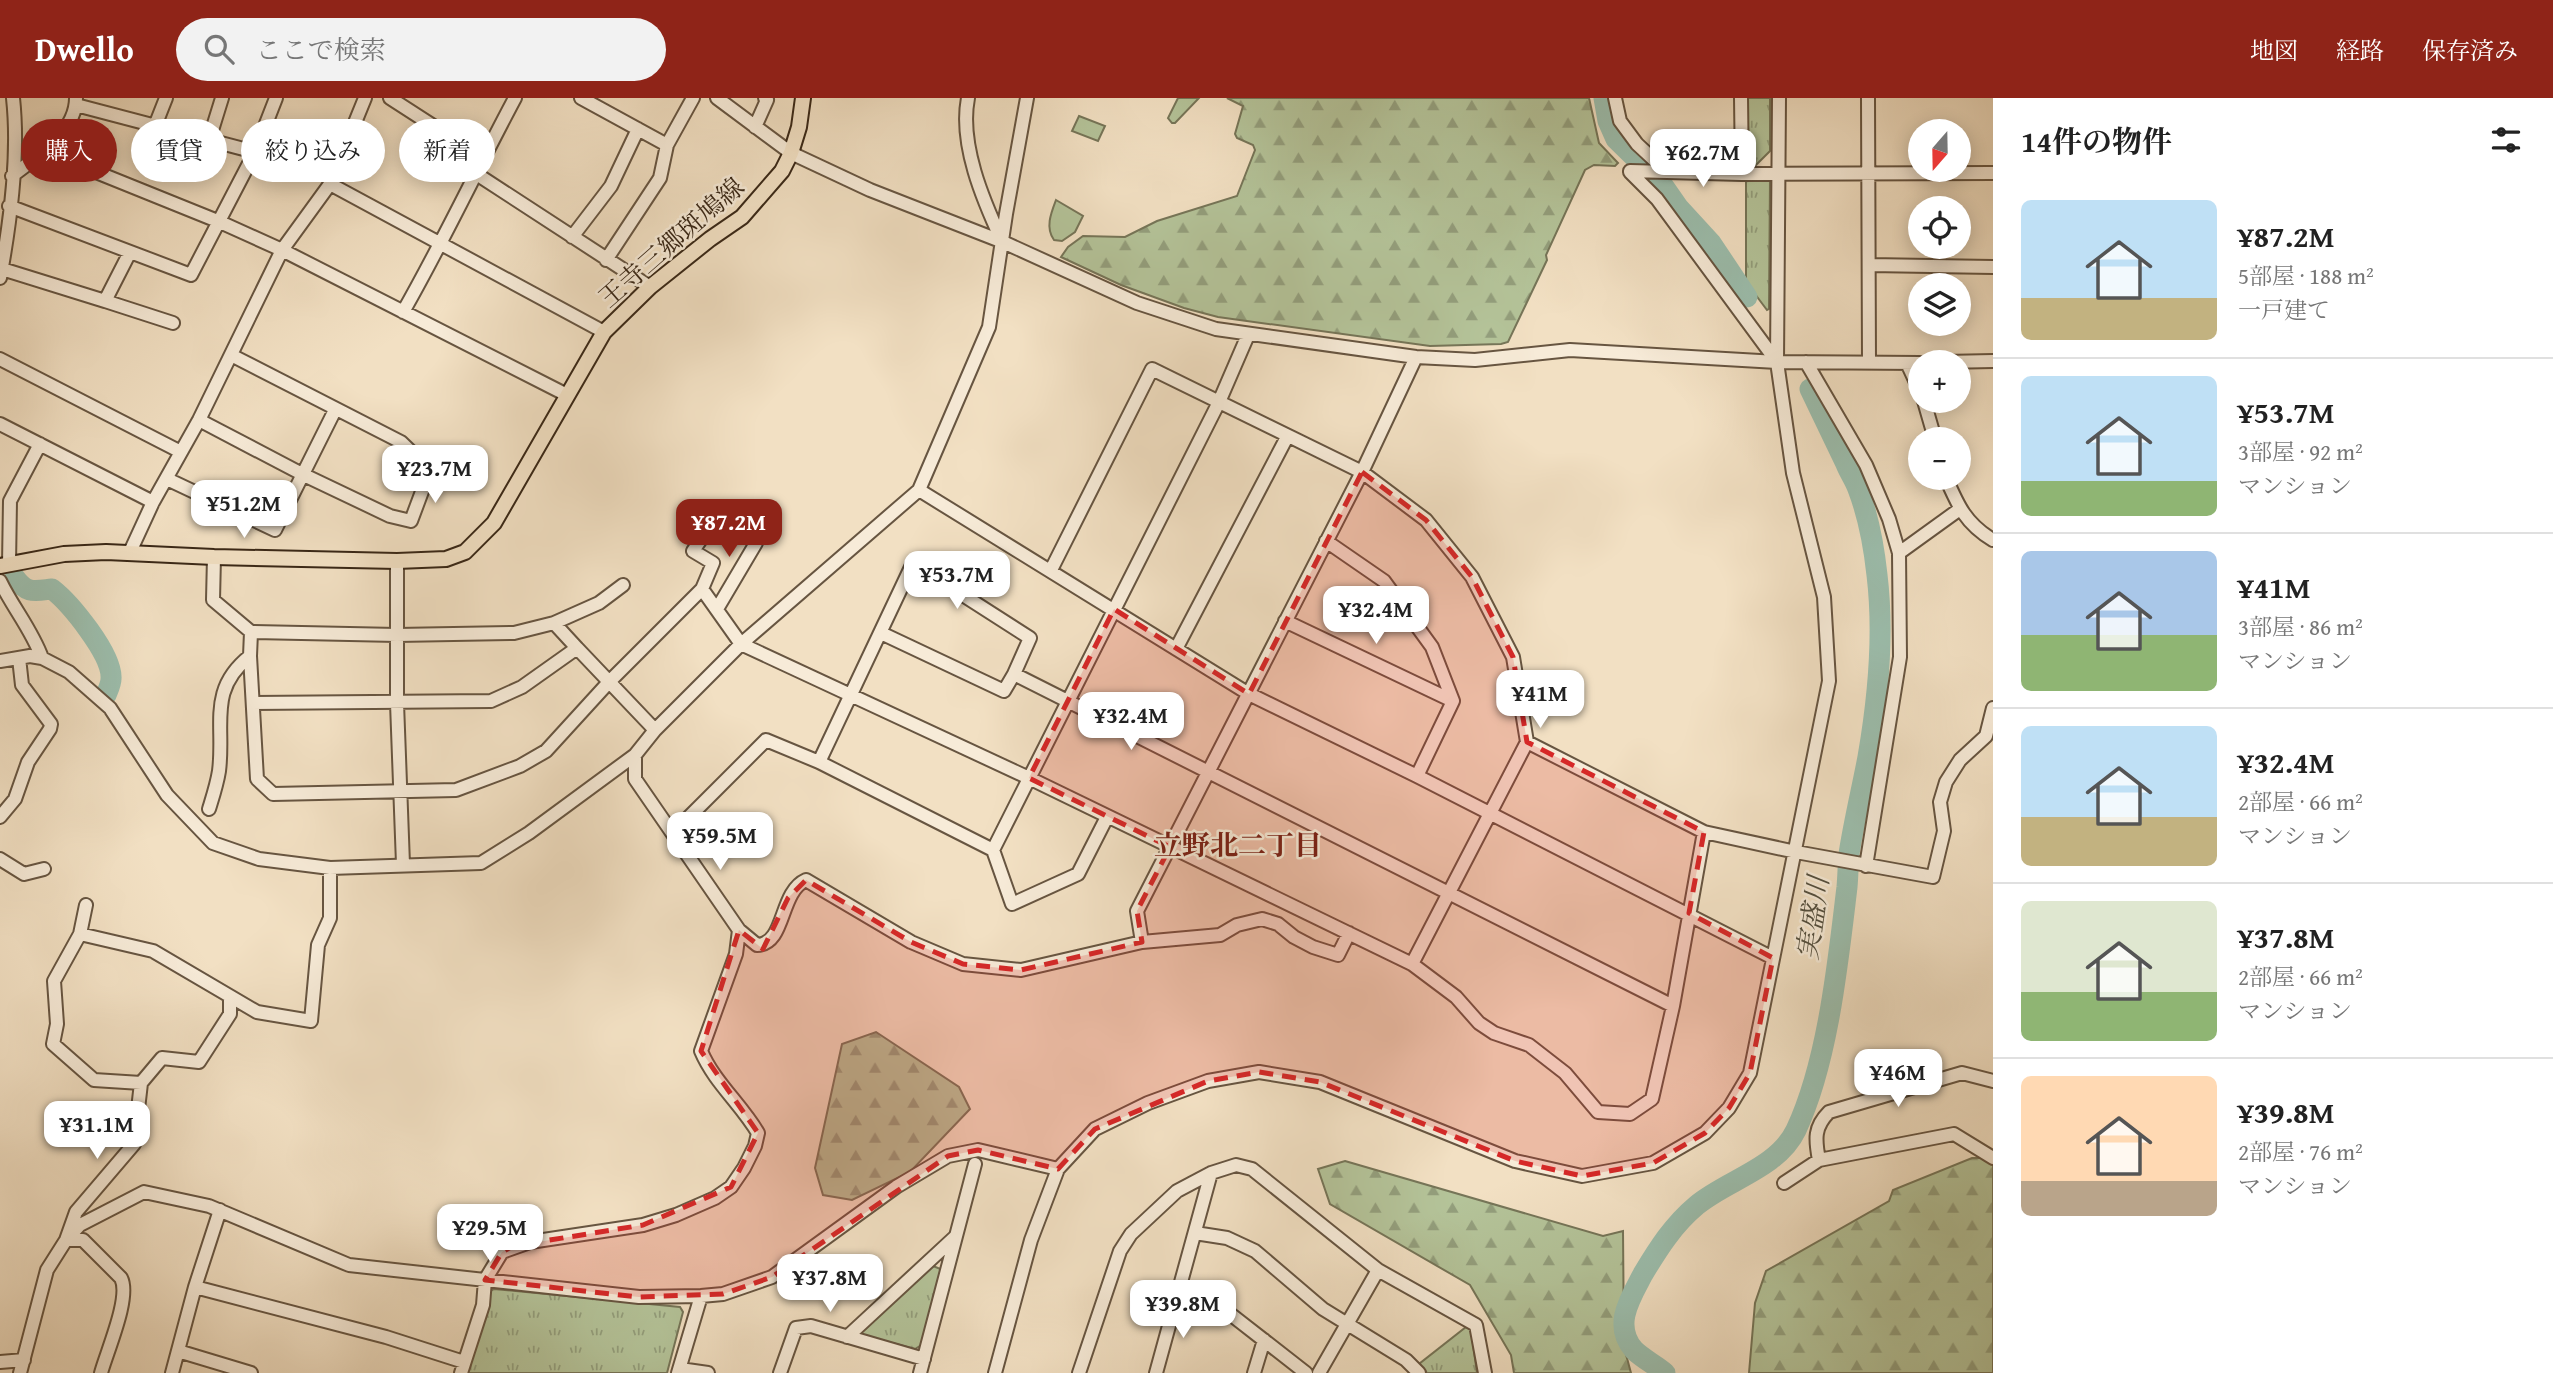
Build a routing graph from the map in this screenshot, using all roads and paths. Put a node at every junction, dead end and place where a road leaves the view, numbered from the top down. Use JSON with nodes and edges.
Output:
{"nodes":[{"id":1,"x":13,"y":98,"type":"edge"},
{"id":2,"x":166,"y":98,"type":"edge"},
{"id":3,"x":222,"y":98,"type":"edge"},
{"id":4,"x":276,"y":98,"type":"edge"},
{"id":5,"x":365,"y":98,"type":"edge"},
{"id":6,"x":390,"y":98,"type":"edge"},
{"id":7,"x":515,"y":98,"type":"edge"},
{"id":8,"x":581,"y":98,"type":"edge"},
{"id":9,"x":693,"y":98,"type":"edge"},
{"id":10,"x":717,"y":98,"type":"edge"},
{"id":11,"x":765,"y":98,"type":"edge"},
{"id":12,"x":803,"y":98,"type":"edge"},
{"id":13,"x":968,"y":98,"type":"edge"},
{"id":14,"x":1027,"y":98,"type":"edge"},
{"id":15,"x":1615,"y":98,"type":"edge"},
{"id":16,"x":1741,"y":98,"type":"edge"},
{"id":17,"x":1779,"y":98,"type":"edge"},
{"id":18,"x":1868,"y":98,"type":"edge"},
{"id":19,"x":76,"y":102,"type":"edge"},
{"id":20,"x":71,"y":119,"type":"edge"},
{"id":21,"x":132,"y":119,"type":"edge"},
{"id":22,"x":158,"y":119,"type":"edge"},
{"id":23,"x":216,"y":119,"type":"edge"},
{"id":24,"x":268,"y":119,"type":"edge"},
{"id":25,"x":423,"y":119,"type":"edge"},
{"id":26,"x":755,"y":127,"type":"junction"},
{"id":27,"x":638,"y":129,"type":"junction"},
{"id":28,"x":495,"y":136,"type":"edge"},
{"id":29,"x":667,"y":145,"type":"junction"},
{"id":30,"x":791,"y":153,"type":"junction"},
{"id":31,"x":21,"y":169,"type":"edge"},
{"id":32,"x":1662,"y":171,"type":"junction"},
{"id":33,"x":1867,"y":172,"type":"junction"},
{"id":34,"x":1780,"y":173,"type":"junction"},
{"id":35,"x":1993,"y":173,"type":"edge"},
{"id":36,"x":1742,"y":174,"type":"junction"},
{"id":37,"x":12,"y":176,"type":"junction"},
{"id":38,"x":117,"y":180,"type":"edge"},
{"id":39,"x":241,"y":180,"type":"edge"},
{"id":40,"x":471,"y":182,"type":"edge"},
{"id":41,"x":489,"y":182,"type":"edge"},
{"id":42,"x":330,"y":184,"type":"junction"},
{"id":43,"x":9,"y":206,"type":"junction"},
{"id":44,"x":220,"y":222,"type":"junction"},
{"id":45,"x":572,"y":237,"type":"junction"},
{"id":46,"x":1003,"y":242,"type":"junction"},
{"id":47,"x":441,"y":245,"type":"junction"},
{"id":48,"x":282,"y":250,"type":"junction"},
{"id":49,"x":130,"y":252,"type":"junction"},
{"id":50,"x":607,"y":260,"type":"junction"},
{"id":51,"x":1870,"y":265,"type":"junction"},
{"id":52,"x":1993,"y":267,"type":"edge"},
{"id":53,"x":1,"y":273,"type":"edge"},
{"id":54,"x":650,"y":286,"type":"junction"},
{"id":55,"x":106,"y":302,"type":"junction"},
{"id":56,"x":403,"y":312,"type":"junction"},
{"id":57,"x":173,"y":323,"type":"dead end"},
{"id":58,"x":604,"y":332,"type":"junction"},
{"id":59,"x":1248,"y":335,"type":"junction"},
{"id":60,"x":231,"y":355,"type":"junction"},
{"id":61,"x":1416,"y":357,"type":"junction"},
{"id":62,"x":0,"y":359,"type":"edge"},
{"id":63,"x":1971,"y":361,"type":"edge"},
{"id":64,"x":1993,"y":361,"type":"edge"},
{"id":65,"x":1777,"y":362,"type":"junction"},
{"id":66,"x":1806,"y":362,"type":"junction"},
{"id":67,"x":1869,"y":362,"type":"junction"},
{"id":68,"x":1908,"y":363,"type":"edge"},
{"id":69,"x":567,"y":395,"type":"junction"},
{"id":70,"x":1219,"y":402,"type":"junction"},
{"id":71,"x":335,"y":410,"type":"junction"},
{"id":72,"x":199,"y":420,"type":"junction"},
{"id":73,"x":0,"y":424,"type":"edge"},
{"id":74,"x":1287,"y":437,"type":"junction"},
{"id":75,"x":40,"y":444,"type":"junction"},
{"id":76,"x":181,"y":452,"type":"junction"},
{"id":77,"x":1362,"y":472,"type":"junction"},
{"id":78,"x":304,"y":475,"type":"junction"},
{"id":79,"x":167,"y":479,"type":"junction"},
{"id":80,"x":919,"y":490,"type":"junction"},
{"id":81,"x":1951,"y":490,"type":"edge"},
{"id":82,"x":153,"y":502,"type":"junction"},
{"id":83,"x":1960,"y":509,"type":"junction"},
{"id":84,"x":713,"y":520,"type":"dead end"},
{"id":85,"x":1993,"y":540,"type":"edge"},
{"id":86,"x":1325,"y":541,"type":"junction"},
{"id":87,"x":756,"y":542,"type":"dead end"},
{"id":88,"x":130,"y":552,"type":"junction"},
{"id":89,"x":1899,"y":552,"type":"junction"},
{"id":90,"x":214,"y":557,"type":"junction"},
{"id":91,"x":397,"y":561,"type":"junction"},
{"id":92,"x":5,"y":565,"type":"edge"},
{"id":93,"x":1051,"y":570,"type":"junction"},
{"id":94,"x":0,"y":581,"type":"edge"},
{"id":95,"x":623,"y":585,"type":"dead end"},
{"id":96,"x":702,"y":589,"type":"junction"},
{"id":97,"x":717,"y":609,"type":"junction"},
{"id":98,"x":1114,"y":609,"type":"junction"},
{"id":99,"x":1285,"y":621,"type":"junction"},
{"id":100,"x":554,"y":624,"type":"junction"},
{"id":101,"x":251,"y":632,"type":"junction"},
{"id":102,"x":881,"y":633,"type":"junction"},
{"id":103,"x":397,"y":635,"type":"junction"},
{"id":104,"x":741,"y":644,"type":"junction"},
{"id":105,"x":577,"y":648,"type":"junction"},
{"id":106,"x":1176,"y":649,"type":"junction"},
{"id":107,"x":250,"y":656,"type":"junction"},
{"id":108,"x":19,"y":658,"type":"junction"},
{"id":109,"x":42,"y":658,"type":"junction"},
{"id":110,"x":0,"y":661,"type":"edge"},
{"id":111,"x":1014,"y":674,"type":"junction"},
{"id":112,"x":609,"y":682,"type":"junction"},
{"id":113,"x":1249,"y":694,"type":"junction"},
{"id":114,"x":851,"y":697,"type":"junction"},
{"id":115,"x":1453,"y":701,"type":"junction"},
{"id":116,"x":1067,"y":702,"type":"junction"},
{"id":117,"x":253,"y":703,"type":"junction"},
{"id":118,"x":397,"y":703,"type":"junction"},
{"id":119,"x":1993,"y":708,"type":"edge"},
{"id":120,"x":655,"y":730,"type":"junction"},
{"id":121,"x":1527,"y":741,"type":"junction"},
{"id":122,"x":635,"y":755,"type":"junction"},
{"id":123,"x":819,"y":762,"type":"junction"},
{"id":124,"x":1209,"y":772,"type":"junction"},
{"id":125,"x":1417,"y":776,"type":"junction"},
{"id":126,"x":1029,"y":778,"type":"junction"},
{"id":127,"x":401,"y":791,"type":"junction"},
{"id":128,"x":209,"y":808,"type":"dead end"},
{"id":129,"x":1491,"y":813,"type":"junction"},
{"id":130,"x":0,"y":817,"type":"edge"},
{"id":131,"x":1107,"y":817,"type":"junction"},
{"id":132,"x":674,"y":832,"type":"junction"},
{"id":133,"x":1704,"y":832,"type":"junction"},
{"id":134,"x":1170,"y":847,"type":"junction"},
{"id":135,"x":993,"y":849,"type":"junction"},
{"id":136,"x":1796,"y":852,"type":"junction"},
{"id":137,"x":0,"y":859,"type":"edge"},
{"id":138,"x":403,"y":864,"type":"junction"},
{"id":139,"x":1866,"y":866,"type":"junction"},
{"id":140,"x":330,"y":868,"type":"junction"},
{"id":141,"x":44,"y":869,"type":"dead end"},
{"id":142,"x":1450,"y":892,"type":"junction"},
{"id":143,"x":86,"y":905,"type":"dead end"},
{"id":144,"x":1689,"y":913,"type":"junction"},
{"id":145,"x":739,"y":930,"type":"junction"},
{"id":146,"x":1349,"y":933,"type":"junction"},
{"id":147,"x":80,"y":934,"type":"junction"},
{"id":148,"x":1142,"y":942,"type":"junction"},
{"id":149,"x":1773,"y":958,"type":"junction"},
{"id":150,"x":1412,"y":964,"type":"junction"},
{"id":151,"x":230,"y":998,"type":"junction"},
{"id":152,"x":1673,"y":1006,"type":"junction"},
{"id":153,"x":1993,"y":1081,"type":"edge"},
{"id":154,"x":141,"y":1083,"type":"junction"},
{"id":155,"x":1993,"y":1158,"type":"edge"},
{"id":156,"x":1819,"y":1160,"type":"junction"},
{"id":157,"x":975,"y":1164,"type":"dead end"},
{"id":158,"x":1058,"y":1169,"type":"junction"},
{"id":159,"x":1211,"y":1173,"type":"junction"},
{"id":160,"x":1784,"y":1183,"type":"dead end"},
{"id":161,"x":220,"y":1210,"type":"junction"},
{"id":162,"x":1195,"y":1233,"type":"junction"},
{"id":163,"x":955,"y":1237,"type":"junction"},
{"id":164,"x":66,"y":1240,"type":"junction"},
{"id":165,"x":1378,"y":1270,"type":"junction"},
{"id":166,"x":485,"y":1280,"type":"junction"},
{"id":167,"x":195,"y":1287,"type":"junction"},
{"id":168,"x":701,"y":1296,"type":"junction"},
{"id":169,"x":1176,"y":1298,"type":"junction"},
{"id":170,"x":1347,"y":1324,"type":"junction"},
{"id":171,"x":847,"y":1337,"type":"junction"},
{"id":172,"x":1264,"y":1340,"type":"junction"},
{"id":173,"x":178,"y":1352,"type":"junction"},
{"id":174,"x":924,"y":1359,"type":"junction"},
{"id":175,"x":0,"y":1362,"type":"edge"},
{"id":176,"x":22,"y":1367,"type":"edge"},
{"id":177,"x":463,"y":1368,"type":"edge"},
{"id":178,"x":679,"y":1371,"type":"edge"},
{"id":179,"x":997,"y":1372,"type":"edge"},
{"id":180,"x":101,"y":1373,"type":"edge"},
{"id":181,"x":172,"y":1373,"type":"edge"},
{"id":182,"x":251,"y":1373,"type":"edge"},
{"id":183,"x":708,"y":1373,"type":"edge"},
{"id":184,"x":780,"y":1373,"type":"edge"},
{"id":185,"x":920,"y":1373,"type":"edge"},
{"id":186,"x":1079,"y":1373,"type":"edge"},
{"id":187,"x":1156,"y":1373,"type":"edge"},
{"id":188,"x":1254,"y":1373,"type":"edge"},
{"id":189,"x":1306,"y":1373,"type":"edge"},
{"id":190,"x":1319,"y":1373,"type":"edge"},
{"id":191,"x":1419,"y":1373,"type":"edge"},
{"id":192,"x":1485,"y":1373,"type":"edge"}],
"edges":[{"from":1,"to":37,"type":"street"},
{"from":2,"to":22,"type":"street"},
{"from":3,"to":23,"type":"street"},
{"from":4,"to":24,"type":"street"},
{"from":5,"to":42,"type":"street"},
{"from":6,"to":25,"type":"street"},
{"from":7,"to":28,"type":"street"},
{"from":8,"to":27,"type":"street"},
{"from":9,"to":29,"type":"street"},
{"from":10,"to":26,"type":"street"},
{"from":11,"to":26,"type":"street"},
{"from":12,"to":30,"type":"main road","name":"王寺三郷斑鳩線"},
{"from":13,"to":46,"type":"street"},
{"from":14,"to":46,"type":"street"},
{"from":15,"to":32,"type":"street"},
{"from":16,"to":36,"type":"street"},
{"from":17,"to":34,"type":"street"},
{"from":18,"to":33,"type":"street"},
{"from":19,"to":20,"type":"street"},
{"from":19,"to":21,"type":"street"},
{"from":26,"to":30,"type":"street"},
{"from":27,"to":29,"type":"street"},
{"from":27,"to":45,"type":"street"},
{"from":29,"to":50,"type":"street"},
{"from":30,"to":46,"type":"street"},
{"from":30,"to":54,"type":"main road","name":"王寺三郷斑鳩線"},
{"from":31,"to":37,"type":"street"},
{"from":32,"to":36,"type":"street"},
{"from":32,"to":65,"type":"street"},
{"from":33,"to":34,"type":"street"},
{"from":33,"to":35,"type":"street"},
{"from":33,"to":51,"type":"street"},
{"from":34,"to":36,"type":"street"},
{"from":34,"to":65,"type":"street"},
{"from":37,"to":43,"type":"street"},
{"from":38,"to":44,"type":"street"},
{"from":39,"to":44,"type":"street"},
{"from":40,"to":47,"type":"street"},
{"from":41,"to":45,"type":"street"},
{"from":42,"to":47,"type":"street"},
{"from":42,"to":48,"type":"street"},
{"from":43,"to":49,"type":"street"},
{"from":43,"to":53,"type":"street"},
{"from":44,"to":48,"type":"street"},
{"from":44,"to":49,"type":"street"},
{"from":45,"to":50,"type":"street"},
{"from":46,"to":59,"type":"street"},
{"from":46,"to":80,"type":"street"},
{"from":47,"to":56,"type":"street"},
{"from":47,"to":58,"type":"street"},
{"from":48,"to":56,"type":"street"},
{"from":48,"to":60,"type":"street"},
{"from":49,"to":55,"type":"street"},
{"from":50,"to":54,"type":"street"},
{"from":51,"to":52,"type":"street"},
{"from":51,"to":67,"type":"street"},
{"from":53,"to":55,"type":"street"},
{"from":54,"to":58,"type":"main road","name":"王寺三郷斑鳩線"},
{"from":55,"to":57,"type":"street"},
{"from":56,"to":69,"type":"street"},
{"from":58,"to":69,"type":"main road","name":"王寺三郷斑鳩線"},
{"from":59,"to":61,"type":"street"},
{"from":59,"to":70,"type":"street"},
{"from":60,"to":71,"type":"street"},
{"from":60,"to":72,"type":"street"},
{"from":61,"to":65,"type":"street"},
{"from":61,"to":77,"type":"street"},
{"from":62,"to":76,"type":"street"},
{"from":63,"to":64,"type":"street"},
{"from":65,"to":66,"type":"street"},
{"from":65,"to":136,"type":"street"},
{"from":66,"to":67,"type":"street"},
{"from":66,"to":89,"type":"street"},
{"from":67,"to":68,"type":"street"},
{"from":69,"to":91,"type":"main road","name":"王寺三郷斑鳩線"},
{"from":70,"to":74,"type":"street"},
{"from":70,"to":93,"type":"street"},
{"from":70,"to":98,"type":"street"},
{"from":71,"to":78,"type":"street"},
{"from":71,"to":78,"type":"street"},
{"from":72,"to":76,"type":"street"},
{"from":72,"to":78,"type":"street"},
{"from":73,"to":75,"type":"street"},
{"from":74,"to":77,"type":"street"},
{"from":74,"to":106,"type":"street"},
{"from":75,"to":82,"type":"street"},
{"from":75,"to":92,"type":"street"},
{"from":76,"to":79,"type":"street"},
{"from":77,"to":86,"type":"street"},
{"from":77,"to":121,"type":"street"},
{"from":78,"to":79,"type":"street"},
{"from":79,"to":82,"type":"street"},
{"from":80,"to":93,"type":"street"},
{"from":80,"to":104,"type":"street"},
{"from":81,"to":83,"type":"street"},
{"from":82,"to":88,"type":"street"},
{"from":83,"to":85,"type":"street"},
{"from":83,"to":89,"type":"street"},
{"from":84,"to":96,"type":"street"},
{"from":86,"to":99,"type":"street"},
{"from":86,"to":115,"type":"street"},
{"from":87,"to":97,"type":"street"},
{"from":88,"to":90,"type":"main road","name":"王寺三郷斑鳩線"},
{"from":88,"to":92,"type":"main road","name":"王寺三郷斑鳩線"},
{"from":89,"to":139,"type":"street"},
{"from":90,"to":91,"type":"main road","name":"王寺三郷斑鳩線"},
{"from":90,"to":101,"type":"street"},
{"from":91,"to":103,"type":"street"},
{"from":93,"to":98,"type":"street"},
{"from":94,"to":109,"type":"street"},
{"from":95,"to":100,"type":"street"},
{"from":96,"to":97,"type":"street"},
{"from":96,"to":112,"type":"street"},
{"from":97,"to":104,"type":"street"},
{"from":98,"to":106,"type":"street"},
{"from":98,"to":116,"type":"street"},
{"from":99,"to":113,"type":"street"},
{"from":99,"to":115,"type":"street"},
{"from":100,"to":103,"type":"street"},
{"from":100,"to":105,"type":"street"},
{"from":101,"to":103,"type":"street"},
{"from":101,"to":107,"type":"street"},
{"from":102,"to":111,"type":"street"},
{"from":102,"to":111,"type":"street"},
{"from":102,"to":114,"type":"street"},
{"from":103,"to":118,"type":"street"},
{"from":104,"to":114,"type":"street"},
{"from":104,"to":120,"type":"street"},
{"from":105,"to":112,"type":"street"},
{"from":105,"to":118,"type":"street"},
{"from":106,"to":113,"type":"street"},
{"from":107,"to":117,"type":"street"},
{"from":107,"to":128,"type":"street"},
{"from":108,"to":109,"type":"street"},
{"from":108,"to":110,"type":"street"},
{"from":108,"to":130,"type":"street"},
{"from":109,"to":140,"type":"street"},
{"from":111,"to":116,"type":"street"},
{"from":112,"to":120,"type":"street"},
{"from":112,"to":127,"type":"street"},
{"from":113,"to":124,"type":"street"},
{"from":113,"to":125,"type":"street"},
{"from":114,"to":123,"type":"street"},
{"from":114,"to":126,"type":"street"},
{"from":115,"to":125,"type":"street"},
{"from":116,"to":124,"type":"street"},
{"from":116,"to":126,"type":"street"},
{"from":117,"to":118,"type":"street"},
{"from":117,"to":127,"type":"street"},
{"from":118,"to":127,"type":"street"},
{"from":119,"to":139,"type":"street"},
{"from":120,"to":122,"type":"street"},
{"from":121,"to":129,"type":"street"},
{"from":121,"to":133,"type":"street"},
{"from":122,"to":132,"type":"street"},
{"from":122,"to":138,"type":"street"},
{"from":123,"to":132,"type":"street"},
{"from":123,"to":135,"type":"street"},
{"from":124,"to":134,"type":"street"},
{"from":124,"to":142,"type":"street"},
{"from":125,"to":129,"type":"street"},
{"from":126,"to":131,"type":"street"},
{"from":126,"to":135,"type":"street"},
{"from":127,"to":138,"type":"street"},
{"from":129,"to":142,"type":"street"},
{"from":129,"to":144,"type":"street"},
{"from":131,"to":134,"type":"street"},
{"from":131,"to":135,"type":"street"},
{"from":132,"to":145,"type":"street"},
{"from":133,"to":136,"type":"street"},
{"from":133,"to":144,"type":"street"},
{"from":134,"to":146,"type":"street"},
{"from":134,"to":148,"type":"street"},
{"from":136,"to":139,"type":"street"},
{"from":136,"to":149,"type":"street"},
{"from":137,"to":141,"type":"street"},
{"from":138,"to":140,"type":"street"},
{"from":140,"to":151,"type":"street"},
{"from":142,"to":150,"type":"street"},
{"from":142,"to":152,"type":"street"},
{"from":143,"to":147,"type":"street"},
{"from":144,"to":149,"type":"street"},
{"from":144,"to":152,"type":"street"},
{"from":145,"to":148,"type":"street"},
{"from":145,"to":166,"type":"street"},
{"from":146,"to":148,"type":"street"},
{"from":146,"to":150,"type":"street"},
{"from":147,"to":151,"type":"street"},
{"from":147,"to":154,"type":"street"},
{"from":149,"to":158,"type":"street"},
{"from":150,"to":152,"type":"street"},
{"from":151,"to":154,"type":"street"},
{"from":153,"to":156,"type":"street"},
{"from":154,"to":164,"type":"street"},
{"from":155,"to":156,"type":"street"},
{"from":156,"to":160,"type":"street"},
{"from":157,"to":163,"type":"street"},
{"from":158,"to":168,"type":"street"},
{"from":158,"to":179,"type":"street"},
{"from":159,"to":162,"type":"street"},
{"from":159,"to":165,"type":"street"},
{"from":159,"to":186,"type":"street"},
{"from":161,"to":164,"type":"street"},
{"from":161,"to":166,"type":"street"},
{"from":161,"to":167,"type":"street"},
{"from":162,"to":169,"type":"street"},
{"from":162,"to":170,"type":"street"},
{"from":163,"to":171,"type":"street"},
{"from":163,"to":174,"type":"street"},
{"from":164,"to":176,"type":"street"},
{"from":164,"to":180,"type":"street"},
{"from":165,"to":170,"type":"street"},
{"from":165,"to":192,"type":"street"},
{"from":166,"to":168,"type":"street"},
{"from":166,"to":177,"type":"street"},
{"from":167,"to":173,"type":"street"},
{"from":167,"to":177,"type":"street"},
{"from":168,"to":178,"type":"street"},
{"from":169,"to":172,"type":"street"},
{"from":169,"to":187,"type":"street"},
{"from":170,"to":190,"type":"street"},
{"from":170,"to":191,"type":"street"},
{"from":171,"to":174,"type":"street"},
{"from":171,"to":184,"type":"street"},
{"from":172,"to":188,"type":"street"},
{"from":172,"to":189,"type":"street"},
{"from":173,"to":181,"type":"street"},
{"from":173,"to":182,"type":"street"},
{"from":174,"to":185,"type":"street"},
{"from":175,"to":176,"type":"street"},
{"from":178,"to":183,"type":"street"}]}
